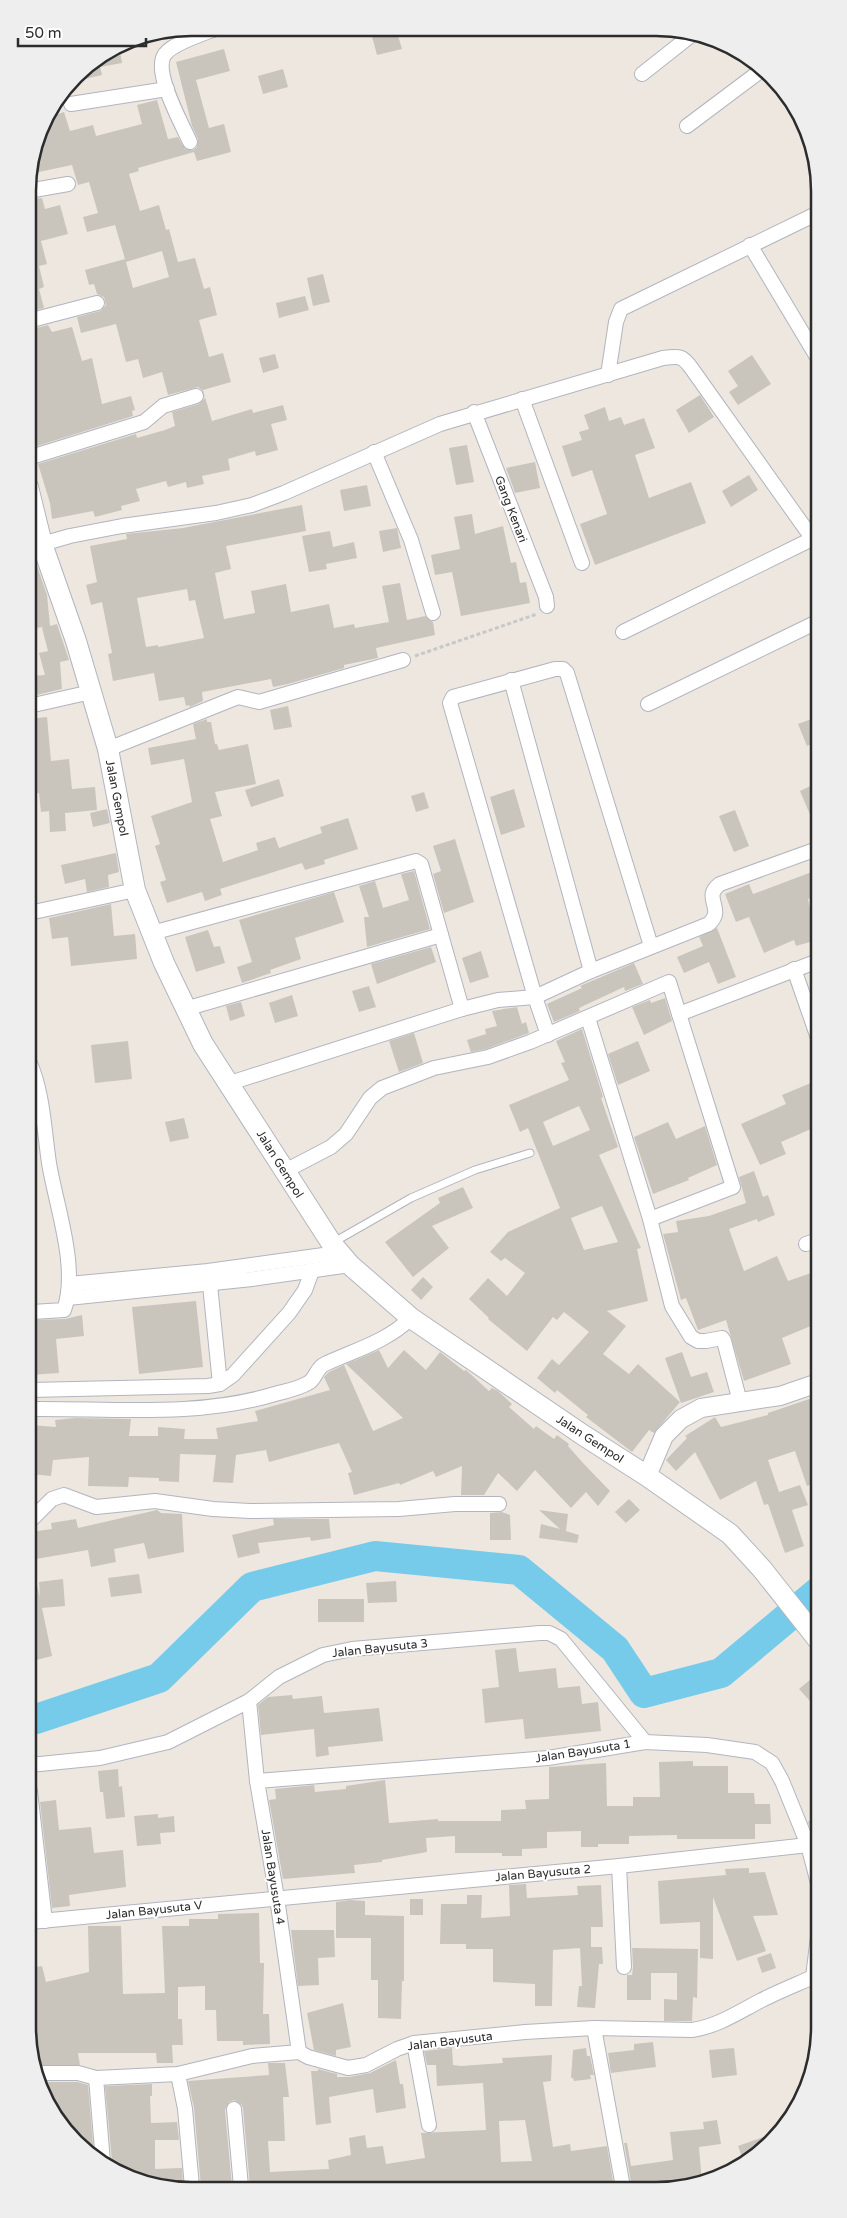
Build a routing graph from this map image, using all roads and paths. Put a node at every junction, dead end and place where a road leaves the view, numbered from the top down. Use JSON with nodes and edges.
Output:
{"nodes":[{"id":1,"x":199,"y":37,"type":"edge"},
{"id":2,"x":686,"y":39,"type":"edge"},
{"id":3,"x":642,"y":74,"type":"dead end"},
{"id":4,"x":757,"y":74,"type":"edge"},
{"id":5,"x":167,"y":89,"type":"junction"},
{"id":6,"x":71,"y":104,"type":"dead end"},
{"id":7,"x":687,"y":126,"type":"dead end"},
{"id":8,"x":190,"y":142,"type":"dead end"},
{"id":9,"x":68,"y":184,"type":"dead end"},
{"id":10,"x":37,"y":189,"type":"edge"},
{"id":11,"x":811,"y":216,"type":"edge"},
{"id":12,"x":750,"y":245,"type":"junction"},
{"id":13,"x":97,"y":303,"type":"dead end"},
{"id":14,"x":37,"y":319,"type":"edge"},
{"id":15,"x":811,"y":347,"type":"edge"},
{"id":16,"x":608,"y":375,"type":"junction"},
{"id":17,"x":196,"y":396,"type":"dead end"},
{"id":18,"x":522,"y":399,"type":"junction"},
{"id":19,"x":474,"y":412,"type":"junction"},
{"id":20,"x":374,"y":452,"type":"junction"},
{"id":21,"x":37,"y":455,"type":"edge"},
{"id":22,"x":37,"y":523,"type":"edge"},
{"id":23,"x":811,"y":536,"type":"edge"},
{"id":24,"x":42,"y":544,"type":"junction"},
{"id":25,"x":811,"y":544,"type":"edge"},
{"id":26,"x":582,"y":563,"type":"dead end"},
{"id":27,"x":547,"y":606,"type":"joint"},
{"id":28,"x":433,"y":612,"type":"dead end"},
{"id":29,"x":811,"y":625,"type":"edge"},
{"id":30,"x":622,"y":632,"type":"dead end"},
{"id":31,"x":403,"y":660,"type":"joint"},
{"id":32,"x":511,"y":680,"type":"junction"},
{"id":33,"x":91,"y":692,"type":"junction"},
{"id":34,"x":37,"y":704,"type":"edge"},
{"id":35,"x":648,"y":704,"type":"dead end"},
{"id":36,"x":108,"y":749,"type":"junction"},
{"id":37,"x":811,"y":851,"type":"edge"},
{"id":38,"x":135,"y":890,"type":"junction"},
{"id":39,"x":37,"y":911,"type":"edge"},
{"id":40,"x":152,"y":933,"type":"junction"},
{"id":41,"x":441,"y":935,"type":"junction"},
{"id":42,"x":651,"y":946,"type":"junction"},
{"id":43,"x":811,"y":963,"type":"edge"},
{"id":44,"x":794,"y":969,"type":"junction"},
{"id":45,"x":591,"y":971,"type":"junction"},
{"id":46,"x":535,"y":997,"type":"junction"},
{"id":47,"x":186,"y":1009,"type":"junction"},
{"id":48,"x":462,"y":1009,"type":"junction"},
{"id":49,"x":679,"y":1014,"type":"junction"},
{"id":50,"x":811,"y":1017,"type":"edge"},
{"id":51,"x":588,"y":1018,"type":"junction"},
{"id":52,"x":548,"y":1035,"type":"junction"},
{"id":53,"x":37,"y":1078,"type":"edge"},
{"id":54,"x":230,"y":1083,"type":"junction"},
{"id":55,"x":530,"y":1153,"type":"dead end"},
{"id":56,"x":285,"y":1171,"type":"junction"},
{"id":57,"x":650,"y":1219,"type":"junction"},
{"id":58,"x":340,"y":1254,"type":"junction"},
{"id":59,"x":312,"y":1271,"type":"junction"},
{"id":60,"x":209,"y":1277,"type":"junction"},
{"id":61,"x":68,"y":1291,"type":"junction"},
{"id":62,"x":36,"y":1312,"type":"edge"},
{"id":63,"x":411,"y":1318,"type":"junction"},
{"id":64,"x":220,"y":1384,"type":"junction"},
{"id":65,"x":810,"y":1386,"type":"edge"},
{"id":66,"x":36,"y":1390,"type":"edge"},
{"id":67,"x":740,"y":1402,"type":"junction"},
{"id":68,"x":36,"y":1409,"type":"edge"},
{"id":69,"x":647,"y":1476,"type":"junction"},
{"id":70,"x":499,"y":1504,"type":"dead end"},
{"id":71,"x":36,"y":1515,"type":"edge"},
{"id":72,"x":810,"y":1631,"type":"edge"},
{"id":73,"x":249,"y":1700,"type":"junction"},
{"id":74,"x":646,"y":1742,"type":"junction"},
{"id":75,"x":36,"y":1764,"type":"edge"},
{"id":76,"x":258,"y":1781,"type":"junction"},
{"id":77,"x":36,"y":1844,"type":"edge"},
{"id":78,"x":808,"y":1845,"type":"junction"},
{"id":79,"x":810,"y":1853,"type":"edge"},
{"id":80,"x":619,"y":1866,"type":"junction"},
{"id":81,"x":278,"y":1898,"type":"junction"},
{"id":82,"x":45,"y":1921,"type":"junction"},
{"id":83,"x":36,"y":1922,"type":"edge"},
{"id":84,"x":624,"y":1967,"type":"dead end"},
{"id":85,"x":810,"y":1984,"type":"edge"},
{"id":86,"x":594,"y":2028,"type":"junction"},
{"id":87,"x":414,"y":2044,"type":"junction"},
{"id":88,"x":299,"y":2052,"type":"junction"},
{"id":89,"x":44,"y":2073,"type":"edge"},
{"id":90,"x":178,"y":2074,"type":"junction"},
{"id":91,"x":96,"y":2078,"type":"junction"},
{"id":92,"x":234,"y":2109,"type":"dead end"},
{"id":93,"x":429,"y":2125,"type":"dead end"},
{"id":94,"x":102,"y":2153,"type":"edge"},
{"id":95,"x":192,"y":2182,"type":"edge"},
{"id":96,"x":241,"y":2182,"type":"edge"},
{"id":97,"x":622,"y":2182,"type":"edge"}],
"edges":[{"from":1,"to":5,"type":"street"},
{"from":2,"to":3,"type":"street"},
{"from":4,"to":7,"type":"street"},
{"from":5,"to":6,"type":"street"},
{"from":5,"to":8,"type":"street"},
{"from":9,"to":10,"type":"street"},
{"from":11,"to":12,"type":"street"},
{"from":12,"to":15,"type":"street"},
{"from":12,"to":16,"type":"street"},
{"from":13,"to":14,"type":"street"},
{"from":16,"to":18,"type":"street"},
{"from":16,"to":23,"type":"street"},
{"from":17,"to":21,"type":"street"},
{"from":18,"to":19,"type":"street"},
{"from":18,"to":26,"type":"street"},
{"from":19,"to":20,"type":"street"},
{"from":19,"to":27,"type":"street","name":"Gang Kenari"},
{"from":20,"to":24,"type":"street"},
{"from":20,"to":28,"type":"street"},
{"from":22,"to":24,"type":"main road","name":"Jalan Gempol"},
{"from":24,"to":33,"type":"main road","name":"Jalan Gempol"},
{"from":25,"to":30,"type":"street"},
{"from":27,"to":31,"type":"path"},
{"from":29,"to":35,"type":"street"},
{"from":31,"to":36,"type":"street"},
{"from":32,"to":42,"type":"street"},
{"from":32,"to":45,"type":"street"},
{"from":32,"to":46,"type":"street"},
{"from":33,"to":34,"type":"street"},
{"from":33,"to":36,"type":"main road","name":"Jalan Gempol"},
{"from":36,"to":38,"type":"main road","name":"Jalan Gempol"},
{"from":37,"to":42,"type":"street"},
{"from":38,"to":39,"type":"street"},
{"from":38,"to":40,"type":"main road","name":"Jalan Gempol"},
{"from":40,"to":41,"type":"street"},
{"from":40,"to":47,"type":"main road","name":"Jalan Gempol"},
{"from":41,"to":47,"type":"street"},
{"from":41,"to":48,"type":"street"},
{"from":42,"to":45,"type":"street"},
{"from":43,"to":44,"type":"street"},
{"from":44,"to":49,"type":"street"},
{"from":44,"to":50,"type":"street"},
{"from":45,"to":46,"type":"street"},
{"from":46,"to":48,"type":"street"},
{"from":46,"to":52,"type":"street"},
{"from":47,"to":54,"type":"main road","name":"Jalan Gempol"},
{"from":48,"to":54,"type":"street"},
{"from":49,"to":51,"type":"street"},
{"from":49,"to":57,"type":"street"},
{"from":51,"to":52,"type":"street"},
{"from":51,"to":57,"type":"street"},
{"from":52,"to":56,"type":"street"},
{"from":53,"to":61,"type":"street"},
{"from":54,"to":56,"type":"main road","name":"Jalan Gempol"},
{"from":55,"to":58,"type":"lane"},
{"from":56,"to":58,"type":"main road","name":"Jalan Gempol"},
{"from":57,"to":67,"type":"street"},
{"from":58,"to":59,"type":"street"},
{"from":58,"to":60,"type":"street"},
{"from":58,"to":63,"type":"main road","name":"Jalan Gempol"},
{"from":59,"to":60,"type":"street"},
{"from":59,"to":64,"type":"street"},
{"from":60,"to":61,"type":"street"},
{"from":60,"to":64,"type":"street"},
{"from":61,"to":62,"type":"street"},
{"from":63,"to":68,"type":"street"},
{"from":63,"to":69,"type":"main road","name":"Jalan Gempol"},
{"from":64,"to":66,"type":"street"},
{"from":65,"to":67,"type":"street"},
{"from":67,"to":69,"type":"street"},
{"from":69,"to":72,"type":"main road","name":"Jalan Gempol"},
{"from":70,"to":71,"type":"street"},
{"from":73,"to":74,"type":"street","name":"Jalan Bayusuta 3"},
{"from":73,"to":75,"type":"street","name":"Jalan Bayusuta 3"},
{"from":73,"to":76,"type":"street","name":"Jalan Bayusuta 4"},
{"from":74,"to":76,"type":"street","name":"Jalan Bayusuta 1"},
{"from":74,"to":78,"type":"street","name":"Jalan Bayusuta 1"},
{"from":76,"to":81,"type":"street","name":"Jalan Bayusuta 4"},
{"from":77,"to":82,"type":"street"},
{"from":78,"to":79,"type":"street","name":"Jalan Bayusuta 1"},
{"from":78,"to":80,"type":"street","name":"Jalan Bayusuta 2"},
{"from":80,"to":81,"type":"street","name":"Jalan Bayusuta 2"},
{"from":80,"to":84,"type":"street"},
{"from":81,"to":82,"type":"street","name":"Jalan Bayusuta V"},
{"from":81,"to":88,"type":"street","name":"Jalan Bayusuta 4"},
{"from":82,"to":83,"type":"street","name":"Jalan Bayusuta V"},
{"from":85,"to":86,"type":"street","name":"Jalan Bayusuta"},
{"from":86,"to":87,"type":"street","name":"Jalan Bayusuta"},
{"from":86,"to":97,"type":"street"},
{"from":87,"to":88,"type":"street","name":"Jalan Bayusuta"},
{"from":87,"to":93,"type":"street"},
{"from":88,"to":90,"type":"street","name":"Jalan Bayusuta"},
{"from":89,"to":91,"type":"street","name":"Jalan Bayusuta"},
{"from":90,"to":91,"type":"street","name":"Jalan Bayusuta"},
{"from":90,"to":95,"type":"street"},
{"from":91,"to":94,"type":"street"},
{"from":92,"to":96,"type":"street"}]}
